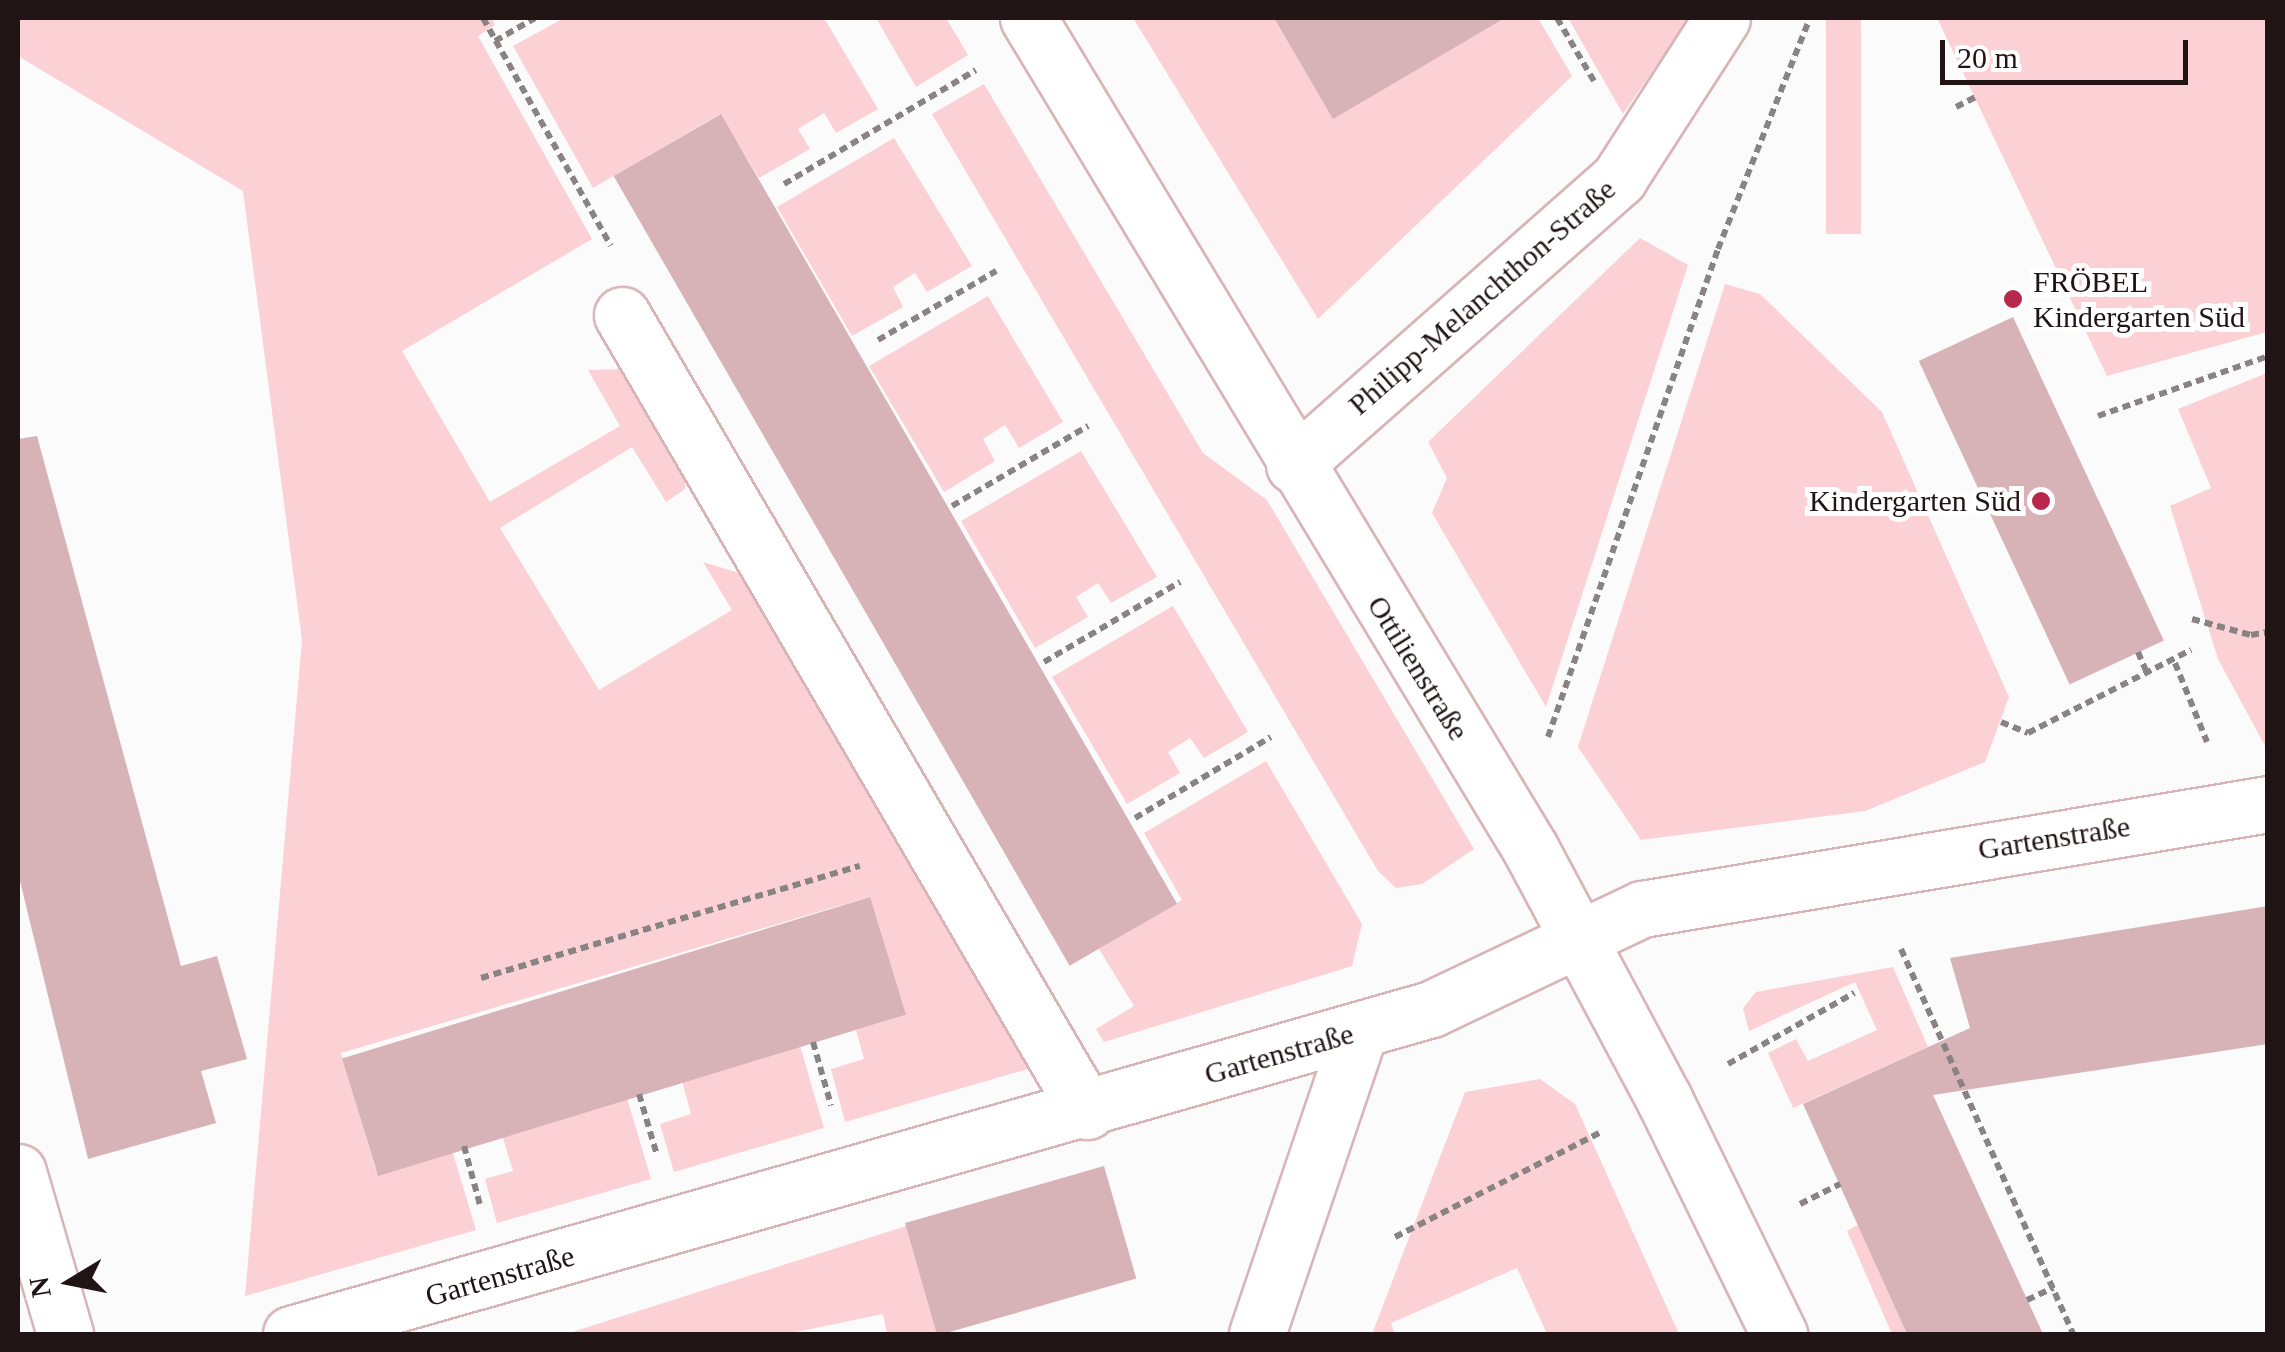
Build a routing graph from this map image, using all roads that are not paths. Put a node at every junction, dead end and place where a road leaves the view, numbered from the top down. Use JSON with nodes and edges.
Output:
{"nodes":[{"id":1,"x":1028,"y":18,"type":"edge"},
{"id":2,"x":1722,"y":18,"type":"edge"},
{"id":3,"x":622,"y":315,"type":"dead end"},
{"id":4,"x":1294,"y":465,"type":"junction"},
{"id":5,"x":2268,"y":804,"type":"edge"},
{"id":6,"x":1577,"y":937,"type":"junction"},
{"id":7,"x":1360,"y":1030,"type":"junction"},
{"id":8,"x":1087,"y":1110,"type":"junction"},
{"id":9,"x":18,"y":1172,"type":"edge"},
{"id":10,"x":65,"y":1334,"type":"edge"},
{"id":11,"x":292,"y":1334,"type":"edge"},
{"id":12,"x":1257,"y":1334,"type":"edge"},
{"id":13,"x":1779,"y":1334,"type":"edge"}],
"edges":[{"from":1,"to":4,"type":"street","name":"Ottilienstraße"},
{"from":2,"to":4,"type":"street","name":"Philipp-Melanchthon-Straße"},
{"from":3,"to":8,"type":"street"},
{"from":4,"to":6,"type":"street","name":"Ottilienstraße"},
{"from":5,"to":6,"type":"street","name":"Gartenstraße"},
{"from":6,"to":7,"type":"street","name":"Gartenstraße"},
{"from":6,"to":13,"type":"street","name":"Ottilienstraße"},
{"from":7,"to":8,"type":"street","name":"Gartenstraße"},
{"from":7,"to":12,"type":"street"},
{"from":8,"to":11,"type":"street","name":"Gartenstraße"},
{"from":9,"to":10,"type":"street"}]}
